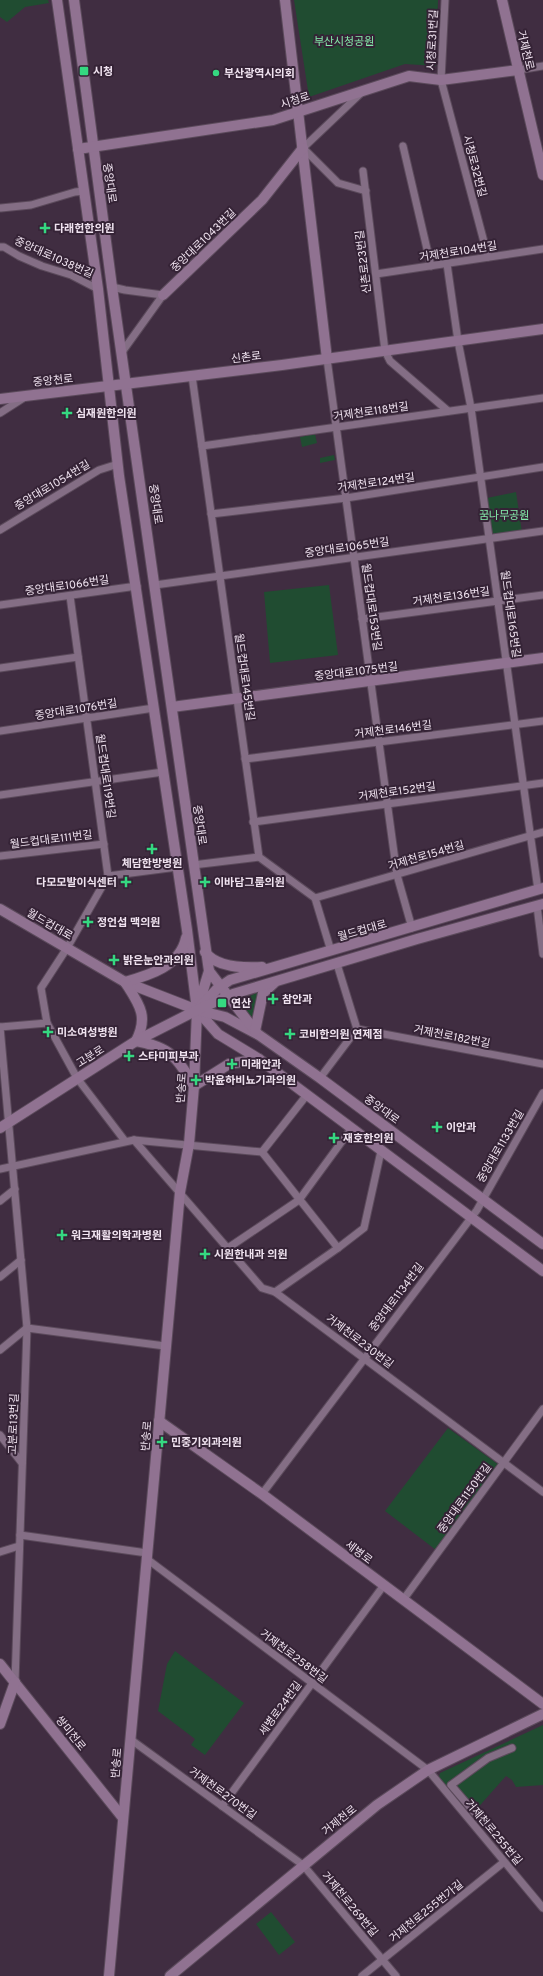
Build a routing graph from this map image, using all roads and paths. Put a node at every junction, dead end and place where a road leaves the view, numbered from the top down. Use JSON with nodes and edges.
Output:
{"nodes":[{"id":1,"x":57,"y":0,"type":"edge"},
{"id":2,"x":74,"y":0,"type":"edge"},
{"id":3,"x":285,"y":0,"type":"edge"},
{"id":4,"x":445,"y":0,"type":"edge"},
{"id":5,"x":502,"y":0,"type":"edge"},
{"id":6,"x":543,"y":66,"type":"edge"},
{"id":7,"x":518,"y":70,"type":"junction"},
{"id":8,"x":441,"y":80,"type":"junction"},
{"id":9,"x":363,"y":91,"type":"junction"},
{"id":10,"x":298,"y":111,"type":"junction"},
{"id":11,"x":93,"y":146,"type":"junction"},
{"id":12,"x":403,"y":146,"type":"dead end"},
{"id":13,"x":303,"y":148,"type":"junction"},
{"id":14,"x":78,"y":149,"type":"junction"},
{"id":15,"x":363,"y":171,"type":"dead end"},
{"id":16,"x":543,"y":175,"type":"edge"},
{"id":17,"x":84,"y":191,"type":"junction"},
{"id":18,"x":366,"y":191,"type":"junction"},
{"id":19,"x":1,"y":208,"type":"edge"},
{"id":20,"x":0,"y":247,"type":"edge"},
{"id":21,"x":543,"y":249,"type":"edge"},
{"id":22,"x":488,"y":257,"type":"junction"},
{"id":23,"x":447,"y":264,"type":"junction"},
{"id":24,"x":431,"y":266,"type":"junction"},
{"id":25,"x":376,"y":274,"type":"junction"},
{"id":26,"x":112,"y":287,"type":"junction"},
{"id":27,"x":98,"y":289,"type":"junction"},
{"id":28,"x":163,"y":295,"type":"junction"},
{"id":29,"x":543,"y":329,"type":"edge"},
{"id":30,"x":458,"y":341,"type":"junction"},
{"id":31,"x":385,"y":351,"type":"junction"},
{"id":32,"x":122,"y":352,"type":"junction"},
{"id":33,"x":327,"y":359,"type":"junction"},
{"id":34,"x":192,"y":376,"type":"junction"},
{"id":35,"x":126,"y":384,"type":"junction"},
{"id":36,"x":109,"y":386,"type":"junction"},
{"id":37,"x":29,"y":395,"type":"junction"},
{"id":38,"x":543,"y":398,"type":"edge"},
{"id":39,"x":0,"y":399,"type":"edge"},
{"id":40,"x":471,"y":408,"type":"junction"},
{"id":41,"x":448,"y":411,"type":"junction"},
{"id":42,"x":0,"y":413,"type":"edge"},
{"id":43,"x":336,"y":427,"type":"junction"},
{"id":44,"x":202,"y":446,"type":"junction"},
{"id":45,"x":118,"y":464,"type":"junction"},
{"id":46,"x":543,"y":467,"type":"edge"},
{"id":47,"x":481,"y":478,"type":"junction"},
{"id":48,"x":346,"y":498,"type":"junction"},
{"id":49,"x":211,"y":514,"type":"junction"},
{"id":50,"x":0,"y":530,"type":"edge"},
{"id":51,"x":543,"y":531,"type":"edge"},
{"id":52,"x":489,"y":538,"type":"junction"},
{"id":53,"x":354,"y":557,"type":"junction"},
{"id":54,"x":220,"y":576,"type":"junction"},
{"id":55,"x":155,"y":584,"type":"junction"},
{"id":56,"x":137,"y":586,"type":"junction"},
{"id":57,"x":543,"y":595,"type":"edge"},
{"id":58,"x":70,"y":596,"type":"junction"},
{"id":59,"x":498,"y":601,"type":"junction"},
{"id":60,"x":0,"y":605,"type":"edge"},
{"id":61,"x":362,"y":619,"type":"junction"},
{"id":62,"x":78,"y":657,"type":"junction"},
{"id":63,"x":543,"y":658,"type":"edge"},
{"id":64,"x":506,"y":663,"type":"junction"},
{"id":65,"x":0,"y":668,"type":"edge"},
{"id":66,"x":371,"y":681,"type":"junction"},
{"id":67,"x":237,"y":698,"type":"junction"},
{"id":68,"x":172,"y":707,"type":"junction"},
{"id":69,"x":154,"y":708,"type":"junction"},
{"id":70,"x":87,"y":718,"type":"junction"},
{"id":71,"x":543,"y":721,"type":"edge"},
{"id":72,"x":515,"y":724,"type":"junction"},
{"id":73,"x":0,"y":731,"type":"edge"},
{"id":74,"x":379,"y":742,"type":"junction"},
{"id":75,"x":246,"y":759,"type":"junction"},
{"id":76,"x":163,"y":772,"type":"junction"},
{"id":77,"x":95,"y":782,"type":"junction"},
{"id":78,"x":543,"y":783,"type":"edge"},
{"id":79,"x":523,"y":785,"type":"junction"},
{"id":80,"x":0,"y":795,"type":"edge"},
{"id":81,"x":387,"y":804,"type":"junction"},
{"id":82,"x":253,"y":822,"type":"junction"},
{"id":83,"x":543,"y":832,"type":"edge"},
{"id":84,"x":530,"y":836,"type":"junction"},
{"id":85,"x":104,"y":844,"type":"junction"},
{"id":86,"x":0,"y":856,"type":"edge"},
{"id":87,"x":259,"y":857,"type":"junction"},
{"id":88,"x":193,"y":865,"type":"junction"},
{"id":89,"x":177,"y":867,"type":"junction"},
{"id":90,"x":397,"y":875,"type":"junction"},
{"id":91,"x":108,"y":876,"type":"junction"},
{"id":92,"x":540,"y":889,"type":"edge"},
{"id":93,"x":315,"y":898,"type":"junction"},
{"id":94,"x":540,"y":905,"type":"edge"},
{"id":95,"x":0,"y":909,"type":"edge"},
{"id":96,"x":412,"y":928,"type":"junction"},
{"id":97,"x":187,"y":930,"type":"junction"},
{"id":98,"x":67,"y":948,"type":"junction"},
{"id":99,"x":205,"y":952,"type":"junction"},
{"id":100,"x":331,"y":952,"type":"junction"},
{"id":101,"x":543,"y":954,"type":"edge"},
{"id":102,"x":337,"y":964,"type":"junction"},
{"id":103,"x":280,"y":966,"type":"junction"},
{"id":104,"x":209,"y":971,"type":"junction"},
{"id":105,"x":276,"y":981,"type":"junction"},
{"id":106,"x":125,"y":982,"type":"junction"},
{"id":107,"x":220,"y":987,"type":"junction"},
{"id":108,"x":228,"y":997,"type":"junction"},
{"id":109,"x":197,"y":1010,"type":"junction"},
{"id":110,"x":48,"y":1023,"type":"junction"},
{"id":111,"x":0,"y":1027,"type":"edge"},
{"id":112,"x":357,"y":1029,"type":"junction"},
{"id":113,"x":257,"y":1033,"type":"junction"},
{"id":114,"x":136,"y":1041,"type":"junction"},
{"id":115,"x":1,"y":1050,"type":"edge"},
{"id":116,"x":259,"y":1059,"type":"junction"},
{"id":117,"x":543,"y":1064,"type":"edge"},
{"id":118,"x":77,"y":1078,"type":"junction"},
{"id":119,"x":320,"y":1078,"type":"junction"},
{"id":120,"x":194,"y":1086,"type":"junction"},
{"id":121,"x":543,"y":1093,"type":"edge"},
{"id":122,"x":306,"y":1096,"type":"junction"},
{"id":123,"x":8,"y":1121,"type":"junction"},
{"id":124,"x":0,"y":1128,"type":"edge"},
{"id":125,"x":351,"y":1129,"type":"junction"},
{"id":126,"x":134,"y":1140,"type":"junction"},
{"id":127,"x":125,"y":1141,"type":"junction"},
{"id":128,"x":189,"y":1144,"type":"junction"},
{"id":129,"x":381,"y":1151,"type":"junction"},
{"id":130,"x":262,"y":1152,"type":"junction"},
{"id":131,"x":12,"y":1166,"type":"junction"},
{"id":132,"x":0,"y":1169,"type":"edge"},
{"id":133,"x":14,"y":1189,"type":"junction"},
{"id":134,"x":180,"y":1192,"type":"junction"},
{"id":135,"x":483,"y":1198,"type":"junction"},
{"id":136,"x":299,"y":1200,"type":"junction"},
{"id":137,"x":0,"y":1201,"type":"edge"},
{"id":138,"x":474,"y":1213,"type":"junction"},
{"id":139,"x":543,"y":1244,"type":"edge"},
{"id":140,"x":228,"y":1248,"type":"junction"},
{"id":141,"x":338,"y":1248,"type":"junction"},
{"id":142,"x":21,"y":1260,"type":"junction"},
{"id":143,"x":543,"y":1272,"type":"edge"},
{"id":144,"x":0,"y":1277,"type":"edge"},
{"id":145,"x":275,"y":1292,"type":"junction"},
{"id":146,"x":27,"y":1328,"type":"junction"},
{"id":147,"x":165,"y":1346,"type":"junction"},
{"id":148,"x":0,"y":1350,"type":"edge"},
{"id":149,"x":364,"y":1358,"type":"junction"},
{"id":150,"x":543,"y":1409,"type":"edge"},
{"id":151,"x":159,"y":1421,"type":"junction"},
{"id":152,"x":0,"y":1435,"type":"edge"},
{"id":153,"x":22,"y":1463,"type":"junction"},
{"id":154,"x":504,"y":1463,"type":"junction"},
{"id":155,"x":543,"y":1492,"type":"edge"},
{"id":156,"x":262,"y":1494,"type":"junction"},
{"id":157,"x":20,"y":1535,"type":"junction"},
{"id":158,"x":19,"y":1546,"type":"junction"},
{"id":159,"x":0,"y":1552,"type":"edge"},
{"id":160,"x":147,"y":1556,"type":"junction"},
{"id":161,"x":384,"y":1585,"type":"junction"},
{"id":162,"x":403,"y":1600,"type":"junction"},
{"id":163,"x":0,"y":1664,"type":"edge"},
{"id":164,"x":15,"y":1682,"type":"junction"},
{"id":165,"x":312,"y":1683,"type":"junction"},
{"id":166,"x":543,"y":1704,"type":"edge"},
{"id":167,"x":543,"y":1714,"type":"edge"},
{"id":168,"x":0,"y":1724,"type":"edge"},
{"id":169,"x":130,"y":1739,"type":"junction"},
{"id":170,"x":512,"y":1748,"type":"dead end"},
{"id":171,"x":428,"y":1770,"type":"junction"},
{"id":172,"x":222,"y":1806,"type":"junction"},
{"id":173,"x":474,"y":1812,"type":"dead end"},
{"id":174,"x":123,"y":1818,"type":"junction"},
{"id":175,"x":504,"y":1862,"type":"junction"},
{"id":176,"x":302,"y":1865,"type":"junction"},
{"id":177,"x":543,"y":1908,"type":"edge"},
{"id":178,"x":383,"y":1960,"type":"junction"},
{"id":179,"x":109,"y":1976,"type":"edge"},
{"id":180,"x":170,"y":1976,"type":"edge"},
{"id":181,"x":362,"y":1976,"type":"edge"},
{"id":182,"x":396,"y":1976,"type":"edge"}],
"edges":[{"from":1,"to":14,"type":"main road"},
{"from":2,"to":11,"type":"main road","name":"중앙대로"},
{"from":3,"to":10,"type":"main road"},
{"from":4,"to":8,"type":"street","name":"시청로31번길"},
{"from":5,"to":7,"type":"main road","name":"거제천로"},
{"from":6,"to":7,"type":"street"},
{"from":7,"to":8,"type":"main road","name":"시청로"},
{"from":7,"to":16,"type":"main road","name":"거제천로"},
{"from":8,"to":9,"type":"main road","name":"시청로"},
{"from":8,"to":22,"type":"street","name":"시청로32번길"},
{"from":9,"to":10,"type":"main road","name":"시청로"},
{"from":9,"to":13,"type":"street","name":"중앙대로1043번길"},
{"from":10,"to":11,"type":"main road","name":"시청로"},
{"from":10,"to":13,"type":"main road"},
{"from":11,"to":14,"type":"main road","name":"시청로"},
{"from":11,"to":26,"type":"main road","name":"중앙대로"},
{"from":12,"to":24,"type":"street"},
{"from":13,"to":18,"type":"street"},
{"from":13,"to":28,"type":"main road","name":"중앙대로1043번길"},
{"from":13,"to":33,"type":"main road"},
{"from":14,"to":17,"type":"main road"},
{"from":15,"to":18,"type":"street","name":"신촌로23번길"},
{"from":17,"to":19,"type":"street"},
{"from":17,"to":27,"type":"main road"},
{"from":18,"to":25,"type":"street","name":"신촌로23번길"},
{"from":20,"to":27,"type":"street","name":"중앙대로1038번길"},
{"from":21,"to":22,"type":"street","name":"거제천로104번길"},
{"from":22,"to":23,"type":"street","name":"거제천로104번길"},
{"from":23,"to":24,"type":"street","name":"거제천로104번길"},
{"from":23,"to":30,"type":"street"},
{"from":24,"to":25,"type":"street","name":"거제천로104번길"},
{"from":25,"to":31,"type":"street","name":"신촌로23번길"},
{"from":26,"to":28,"type":"street"},
{"from":26,"to":32,"type":"main road","name":"중앙대로"},
{"from":27,"to":36,"type":"main road"},
{"from":28,"to":32,"type":"street","name":"중앙대로1043번길"},
{"from":29,"to":30,"type":"main road","name":"신촌로"},
{"from":30,"to":31,"type":"main road","name":"신촌로"},
{"from":30,"to":40,"type":"street","name":"월드컵대로165번길"},
{"from":31,"to":33,"type":"main road","name":"신촌로"},
{"from":31,"to":41,"type":"street"},
{"from":32,"to":35,"type":"main road","name":"중앙대로"},
{"from":33,"to":34,"type":"main road","name":"신촌로"},
{"from":33,"to":43,"type":"street","name":"월드컵대로153번길"},
{"from":34,"to":35,"type":"main road","name":"신촌로"},
{"from":34,"to":44,"type":"street","name":"월드컵대로145번길"},
{"from":35,"to":36,"type":"main road","name":"신촌로"},
{"from":35,"to":55,"type":"main road","name":"중앙대로"},
{"from":36,"to":37,"type":"main road","name":"중앙천로"},
{"from":36,"to":45,"type":"main road"},
{"from":37,"to":39,"type":"main road","name":"중앙천로"},
{"from":37,"to":42,"type":"street"},
{"from":38,"to":40,"type":"street","name":"거제천로118번길"},
{"from":40,"to":41,"type":"street","name":"거제천로118번길"},
{"from":40,"to":47,"type":"street","name":"월드컵대로165번길"},
{"from":41,"to":43,"type":"street","name":"거제천로118번길"},
{"from":43,"to":44,"type":"street","name":"거제천로118번길"},
{"from":43,"to":48,"type":"street","name":"월드컵대로153번길"},
{"from":44,"to":49,"type":"street","name":"월드컵대로145번길"},
{"from":45,"to":50,"type":"street","name":"중앙대로1054번길"},
{"from":45,"to":56,"type":"main road"},
{"from":46,"to":47,"type":"street","name":"거제천로124번길"},
{"from":47,"to":48,"type":"street","name":"거제천로124번길"},
{"from":47,"to":52,"type":"street","name":"월드컵대로165번길"},
{"from":48,"to":49,"type":"street","name":"거제천로124번길"},
{"from":48,"to":53,"type":"street","name":"월드컵대로153번길"},
{"from":49,"to":54,"type":"street","name":"월드컵대로145번길"},
{"from":51,"to":52,"type":"street","name":"중앙대로1065번길"},
{"from":52,"to":53,"type":"street","name":"중앙대로1065번길"},
{"from":52,"to":59,"type":"street","name":"월드컵대로165번길"},
{"from":53,"to":54,"type":"street","name":"중앙대로1065번길"},
{"from":53,"to":61,"type":"street","name":"월드컵대로153번길"},
{"from":54,"to":55,"type":"street","name":"중앙대로1065번길"},
{"from":54,"to":67,"type":"street","name":"월드컵대로145번길"},
{"from":55,"to":68,"type":"main road","name":"중앙대로"},
{"from":56,"to":58,"type":"street","name":"중앙대로1066번길"},
{"from":56,"to":69,"type":"main road"},
{"from":57,"to":59,"type":"street","name":"거제천로136번길"},
{"from":58,"to":60,"type":"street","name":"중앙대로1066번길"},
{"from":58,"to":62,"type":"street","name":"월드컵대로119번길"},
{"from":59,"to":61,"type":"street","name":"거제천로136번길"},
{"from":59,"to":64,"type":"street","name":"월드컵대로165번길"},
{"from":61,"to":66,"type":"street","name":"월드컵대로153번길"},
{"from":62,"to":65,"type":"street"},
{"from":62,"to":70,"type":"street","name":"월드컵대로119번길"},
{"from":63,"to":64,"type":"main road","name":"중앙대로1075번길"},
{"from":64,"to":66,"type":"main road","name":"중앙대로1075번길"},
{"from":64,"to":72,"type":"street","name":"월드컵대로165번길"},
{"from":66,"to":67,"type":"main road","name":"중앙대로1075번길"},
{"from":66,"to":74,"type":"street","name":"월드컵대로153번길"},
{"from":67,"to":68,"type":"main road","name":"중앙대로1075번길"},
{"from":67,"to":75,"type":"street","name":"월드컵대로145번길"},
{"from":68,"to":88,"type":"main road","name":"중앙대로"},
{"from":69,"to":70,"type":"street","name":"중앙대로1076번길"},
{"from":69,"to":76,"type":"main road"},
{"from":70,"to":73,"type":"street","name":"중앙대로1076번길"},
{"from":70,"to":77,"type":"street","name":"월드컵대로119번길"},
{"from":71,"to":72,"type":"street","name":"거제천로146번길"},
{"from":72,"to":74,"type":"street","name":"거제천로146번길"},
{"from":72,"to":79,"type":"street","name":"월드컵대로165번길"},
{"from":74,"to":75,"type":"street","name":"거제천로146번길"},
{"from":74,"to":81,"type":"street","name":"월드컵대로153번길"},
{"from":75,"to":82,"type":"street","name":"월드컵대로145번길"},
{"from":76,"to":77,"type":"street"},
{"from":76,"to":89,"type":"main road"},
{"from":77,"to":80,"type":"street"},
{"from":77,"to":85,"type":"street","name":"월드컵대로119번길"},
{"from":78,"to":79,"type":"street","name":"거제천로152번길"},
{"from":79,"to":81,"type":"street","name":"거제천로152번길"},
{"from":79,"to":84,"type":"street","name":"월드컵대로165번길"},
{"from":81,"to":82,"type":"street","name":"거제천로152번길"},
{"from":81,"to":90,"type":"street","name":"월드컵대로153번길"},
{"from":82,"to":87,"type":"street","name":"월드컵대로145번길"},
{"from":83,"to":84,"type":"street","name":"거제천로154번길"},
{"from":84,"to":90,"type":"street","name":"거제천로154번길"},
{"from":84,"to":92,"type":"street","name":"월드컵대로165번길"},
{"from":85,"to":86,"type":"street","name":"월드컵대로111번길"},
{"from":85,"to":91,"type":"street","name":"월드컵대로119번길"},
{"from":87,"to":88,"type":"street"},
{"from":87,"to":93,"type":"street"},
{"from":88,"to":99,"type":"main road","name":"중앙대로"},
{"from":89,"to":91,"type":"street"},
{"from":89,"to":97,"type":"main road"},
{"from":90,"to":93,"type":"street","name":"거제천로154번길"},
{"from":90,"to":96,"type":"street","name":"월드컵대로153번길"},
{"from":91,"to":98,"type":"street"},
{"from":92,"to":96,"type":"main road","name":"월드컵대로"},
{"from":93,"to":100,"type":"street"},
{"from":94,"to":101,"type":"street"},
{"from":94,"to":102,"type":"main road"},
{"from":95,"to":98,"type":"main road","name":"월드컵대로"},
{"from":96,"to":100,"type":"main road","name":"월드컵대로"},
{"from":97,"to":106,"type":"main road"},
{"from":97,"to":109,"type":"main road"},
{"from":98,"to":106,"type":"main road","name":"월드컵대로"},
{"from":98,"to":110,"type":"street"},
{"from":99,"to":103,"type":"main road"},
{"from":99,"to":104,"type":"main road","name":"중앙대로"},
{"from":100,"to":103,"type":"main road","name":"월드컵대로"},
{"from":102,"to":105,"type":"main road"},
{"from":102,"to":112,"type":"street"},
{"from":103,"to":107,"type":"main road","name":"월드컵대로"},
{"from":104,"to":107,"type":"main road"},
{"from":104,"to":109,"type":"main road","name":"중앙대로"},
{"from":105,"to":108,"type":"main road"},
{"from":105,"to":113,"type":"main road"},
{"from":106,"to":109,"type":"main road","name":"월드컵대로"},
{"from":106,"to":114,"type":"main road"},
{"from":107,"to":108,"type":"main road"},
{"from":107,"to":109,"type":"main road","name":"월드컵대로"},
{"from":108,"to":109,"type":"main road"},
{"from":108,"to":113,"type":"main road"},
{"from":109,"to":113,"type":"main road","name":"중앙대로"},
{"from":109,"to":114,"type":"main road","name":"고분로"},
{"from":109,"to":116,"type":"main road"},
{"from":109,"to":120,"type":"main road","name":"반송로"},
{"from":110,"to":111,"type":"street"},
{"from":110,"to":118,"type":"street"},
{"from":111,"to":115,"type":"street","name":"고분로13번길"},
{"from":112,"to":117,"type":"street","name":"거제천로182번길"},
{"from":112,"to":119,"type":"street"},
{"from":113,"to":119,"type":"main road","name":"중앙대로"},
{"from":114,"to":118,"type":"main road","name":"고분로"},
{"from":114,"to":120,"type":"main road"},
{"from":115,"to":123,"type":"street","name":"고분로13번길"},
{"from":116,"to":120,"type":"main road"},
{"from":116,"to":122,"type":"main road"},
{"from":118,"to":123,"type":"main road","name":"고분로"},
{"from":118,"to":127,"type":"street"},
{"from":119,"to":135,"type":"main road","name":"중앙대로"},
{"from":120,"to":128,"type":"main road","name":"반송로"},
{"from":121,"to":135,"type":"street","name":"중앙대로1133번길"},
{"from":122,"to":125,"type":"main road"},
{"from":122,"to":130,"type":"street"},
{"from":123,"to":124,"type":"main road","name":"고분로"},
{"from":123,"to":131,"type":"street","name":"고분로13번길"},
{"from":125,"to":129,"type":"main road"},
{"from":125,"to":136,"type":"street"},
{"from":126,"to":127,"type":"street"},
{"from":126,"to":128,"type":"street"},
{"from":126,"to":134,"type":"street","name":"거제천로230번길"},
{"from":127,"to":131,"type":"street"},
{"from":128,"to":130,"type":"street"},
{"from":128,"to":134,"type":"main road","name":"반송로"},
{"from":129,"to":138,"type":"main road"},
{"from":129,"to":141,"type":"street"},
{"from":130,"to":136,"type":"street"},
{"from":131,"to":132,"type":"street"},
{"from":131,"to":133,"type":"street","name":"고분로13번길"},
{"from":133,"to":137,"type":"street"},
{"from":133,"to":142,"type":"street","name":"고분로13번길"},
{"from":134,"to":140,"type":"street","name":"거제천로230번길"},
{"from":134,"to":147,"type":"main road","name":"반송로"},
{"from":135,"to":138,"type":"street","name":"중앙대로1133번길"},
{"from":135,"to":139,"type":"main road","name":"중앙대로"},
{"from":136,"to":140,"type":"street"},
{"from":136,"to":141,"type":"street"},
{"from":138,"to":143,"type":"main road"},
{"from":138,"to":149,"type":"street","name":"중앙대로1134번길"},
{"from":140,"to":145,"type":"street","name":"거제천로230번길"},
{"from":141,"to":145,"type":"street"},
{"from":142,"to":144,"type":"street"},
{"from":142,"to":146,"type":"street","name":"고분로13번길"},
{"from":145,"to":149,"type":"street","name":"거제천로230번길"},
{"from":146,"to":147,"type":"street"},
{"from":146,"to":148,"type":"street"},
{"from":146,"to":153,"type":"street","name":"고분로13번길"},
{"from":147,"to":151,"type":"main road","name":"반송로"},
{"from":149,"to":154,"type":"street","name":"거제천로230번길"},
{"from":149,"to":156,"type":"street","name":"중앙대로1134번길"},
{"from":150,"to":154,"type":"street","name":"중앙대로1150번길"},
{"from":151,"to":156,"type":"main road","name":"세병로"},
{"from":151,"to":160,"type":"main road","name":"반송로"},
{"from":152,"to":153,"type":"street"},
{"from":153,"to":157,"type":"street","name":"고분로13번길"},
{"from":154,"to":155,"type":"street","name":"거제천로230번길"},
{"from":154,"to":162,"type":"street","name":"중앙대로1150번길"},
{"from":156,"to":161,"type":"main road","name":"세병로"},
{"from":157,"to":158,"type":"street","name":"고분로13번길"},
{"from":157,"to":160,"type":"street"},
{"from":158,"to":159,"type":"street"},
{"from":158,"to":164,"type":"street","name":"고분로13번길"},
{"from":160,"to":165,"type":"street","name":"거제천로258번길"},
{"from":160,"to":169,"type":"main road","name":"반송로"},
{"from":161,"to":162,"type":"main road","name":"세병로"},
{"from":161,"to":165,"type":"street","name":"세병로24번길"},
{"from":162,"to":166,"type":"main road","name":"세병로"},
{"from":163,"to":164,"type":"main road","name":"쌍미천로"},
{"from":164,"to":168,"type":"main road"},
{"from":164,"to":174,"type":"main road","name":"쌍미천로"},
{"from":165,"to":171,"type":"street","name":"거제천로258번길"},
{"from":165,"to":172,"type":"street","name":"세병로24번길"},
{"from":167,"to":171,"type":"main road","name":"거제천로"},
{"from":169,"to":172,"type":"street","name":"거제천로270번길"},
{"from":169,"to":174,"type":"main road","name":"반송로"},
{"from":170,"to":173,"type":"street"},
{"from":171,"to":175,"type":"street","name":"거제천로255번길"},
{"from":171,"to":176,"type":"main road","name":"거제천로"},
{"from":172,"to":176,"type":"street","name":"거제천로270번길"},
{"from":174,"to":179,"type":"main road","name":"반송로"},
{"from":175,"to":177,"type":"street","name":"거제천로255번길"},
{"from":175,"to":178,"type":"street","name":"거제천로255번가길"},
{"from":176,"to":178,"type":"street","name":"거제천로269번길"},
{"from":176,"to":180,"type":"main road","name":"거제천로"},
{"from":178,"to":181,"type":"street","name":"거제천로255번가길"},
{"from":178,"to":182,"type":"street","name":"거제천로269번길"}]}
